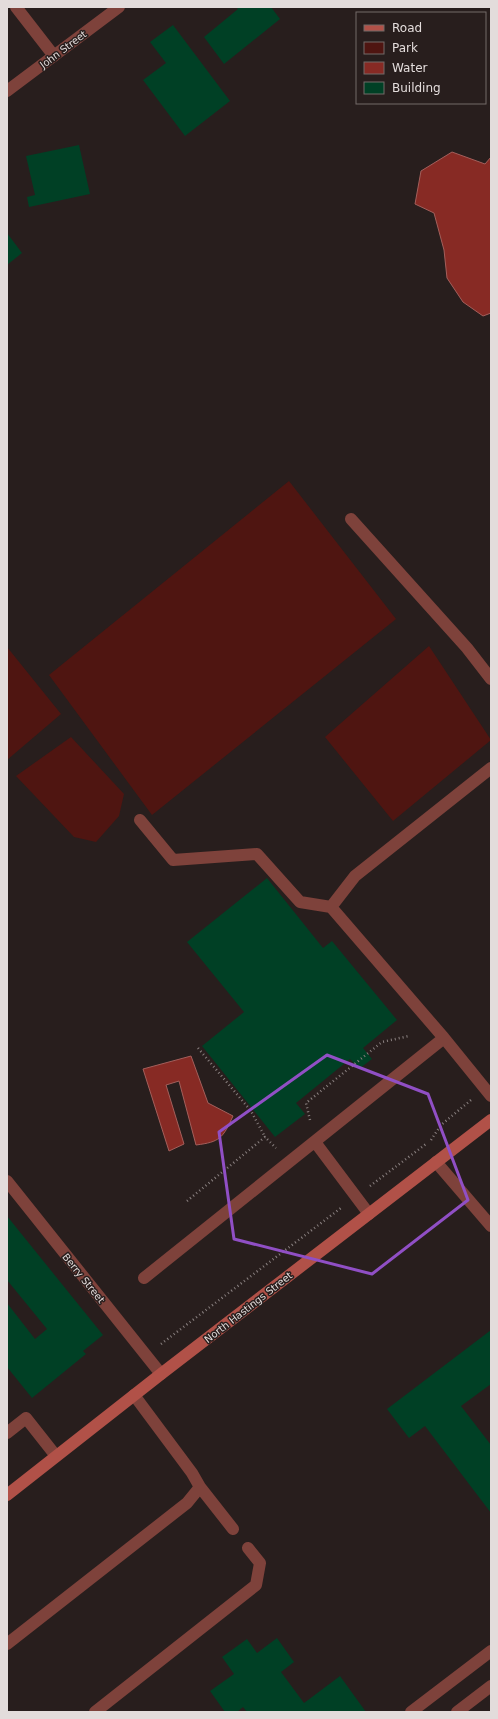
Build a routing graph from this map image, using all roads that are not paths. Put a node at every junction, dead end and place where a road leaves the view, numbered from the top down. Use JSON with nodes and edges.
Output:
{"nodes":[{"id":1,"x":16,"y":7,"type":"edge"},
{"id":2,"x":119,"y":7,"type":"edge"},
{"id":3,"x":54,"y":56,"type":"junction"},
{"id":4,"x":7,"y":91,"type":"edge"},
{"id":5,"x":351,"y":519,"type":"dead end"},
{"id":6,"x":491,"y":679,"type":"edge"},
{"id":7,"x":491,"y":768,"type":"edge"},
{"id":8,"x":140,"y":820,"type":"dead end"},
{"id":9,"x":331,"y":907,"type":"junction"},
{"id":10,"x":444,"y":1038,"type":"junction"},
{"id":11,"x":491,"y":1096,"type":"edge"},
{"id":12,"x":491,"y":1120,"type":"edge"},
{"id":13,"x":315,"y":1142,"type":"junction"},
{"id":14,"x":436,"y":1162,"type":"junction"},
{"id":15,"x":7,"y":1182,"type":"edge"},
{"id":16,"x":369,"y":1214,"type":"junction"},
{"id":17,"x":491,"y":1226,"type":"edge"},
{"id":18,"x":144,"y":1278,"type":"dead end"},
{"id":19,"x":162,"y":1374,"type":"junction"},
{"id":20,"x":134,"y":1395,"type":"junction"},
{"id":21,"x":7,"y":1433,"type":"edge"},
{"id":22,"x":56,"y":1456,"type":"junction"},
{"id":23,"x":200,"y":1486,"type":"junction"},
{"id":24,"x":7,"y":1494,"type":"edge"},
{"id":25,"x":233,"y":1529,"type":"dead end"},
{"id":26,"x":248,"y":1548,"type":"dead end"},
{"id":27,"x":7,"y":1644,"type":"edge"},
{"id":28,"x":491,"y":1652,"type":"edge"},
{"id":29,"x":491,"y":1686,"type":"edge"},
{"id":30,"x":95,"y":1712,"type":"edge"},
{"id":31,"x":411,"y":1712,"type":"edge"},
{"id":32,"x":457,"y":1712,"type":"edge"}],
"edges":[{"from":1,"to":3,"type":"street"},
{"from":2,"to":3,"type":"street","name":"John Street"},
{"from":3,"to":4,"type":"street","name":"John Street"},
{"from":5,"to":6,"type":"street"},
{"from":7,"to":9,"type":"street"},
{"from":8,"to":9,"type":"street"},
{"from":9,"to":10,"type":"street"},
{"from":10,"to":11,"type":"street"},
{"from":10,"to":13,"type":"street"},
{"from":12,"to":14,"type":"street","name":"North Hastings Street"},
{"from":13,"to":16,"type":"street"},
{"from":13,"to":18,"type":"street"},
{"from":14,"to":16,"type":"street","name":"North Hastings Street"},
{"from":14,"to":17,"type":"street"},
{"from":15,"to":19,"type":"street","name":"Berry Street"},
{"from":16,"to":19,"type":"street","name":"North Hastings Street"},
{"from":19,"to":20,"type":"street","name":"North Hastings Street"},
{"from":20,"to":22,"type":"street","name":"North Hastings Street"},
{"from":20,"to":23,"type":"street"},
{"from":21,"to":22,"type":"street"},
{"from":22,"to":24,"type":"street","name":"North Hastings Street"},
{"from":23,"to":25,"type":"street"},
{"from":23,"to":27,"type":"street"},
{"from":26,"to":30,"type":"street"},
{"from":28,"to":31,"type":"street"},
{"from":29,"to":32,"type":"street"}]}
